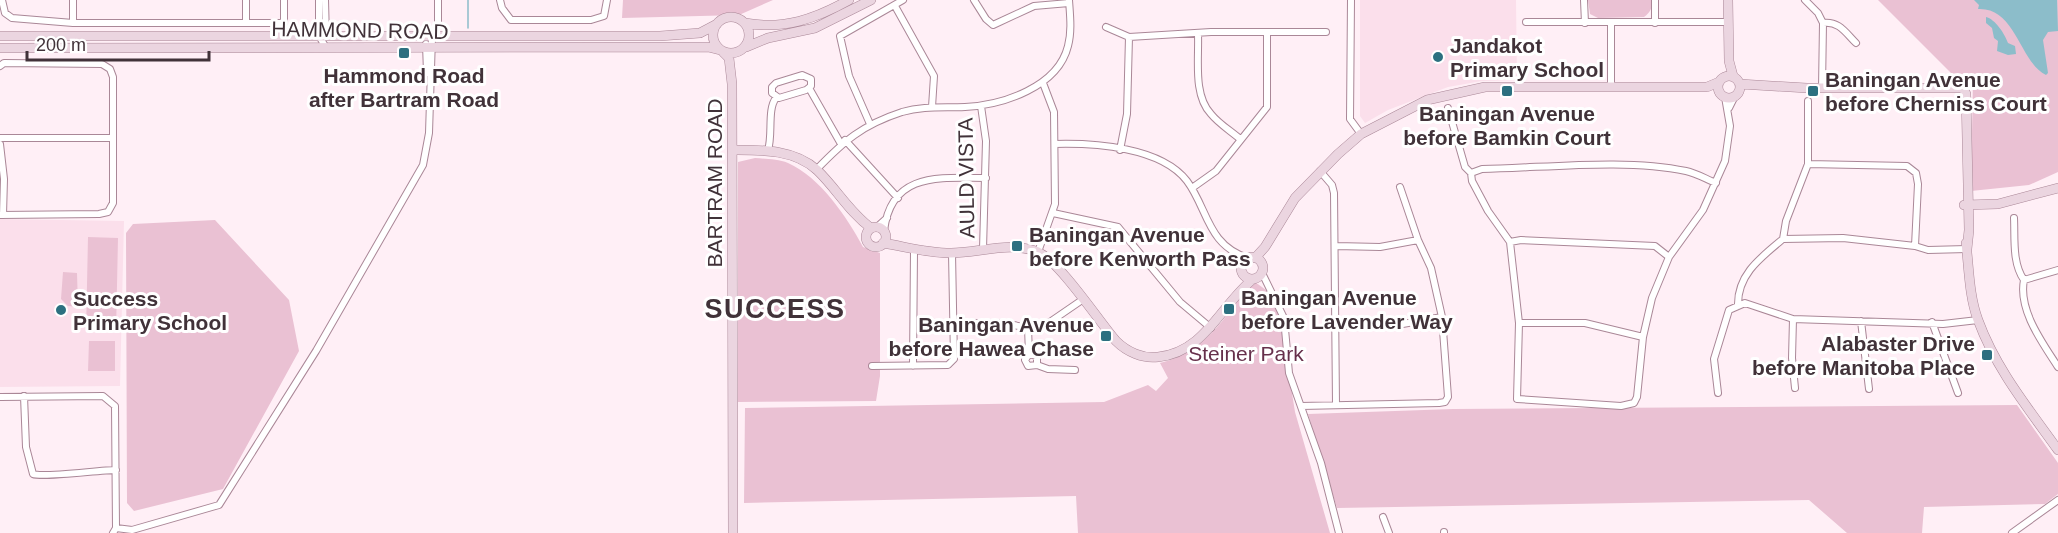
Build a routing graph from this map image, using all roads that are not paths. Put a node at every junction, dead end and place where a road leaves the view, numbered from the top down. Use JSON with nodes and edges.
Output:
{"nodes":[{"id":1,"x":2,"y":0,"type":"edge"},
{"id":2,"x":73,"y":0,"type":"edge"},
{"id":3,"x":246,"y":0,"type":"edge"},
{"id":4,"x":284,"y":0,"type":"edge"},
{"id":5,"x":319,"y":0,"type":"edge"},
{"id":6,"x":325,"y":0,"type":"edge"},
{"id":7,"x":438,"y":0,"type":"edge"},
{"id":8,"x":500,"y":0,"type":"edge"},
{"id":9,"x":607,"y":0,"type":"edge"},
{"id":10,"x":849,"y":0,"type":"edge"},
{"id":11,"x":871,"y":0,"type":"edge"},
{"id":12,"x":903,"y":0,"type":"edge"},
{"id":13,"x":974,"y":0,"type":"edge"},
{"id":14,"x":1351,"y":0,"type":"edge"},
{"id":15,"x":1584,"y":0,"type":"edge"},
{"id":16,"x":1654,"y":0,"type":"edge"},
{"id":17,"x":1728,"y":0,"type":"edge"},
{"id":18,"x":1805,"y":0,"type":"edge"},
{"id":19,"x":1069,"y":1,"type":"edge"},
{"id":20,"x":895,"y":6,"type":"junction"},
{"id":21,"x":1526,"y":22,"type":"dead end"},
{"id":22,"x":1728,"y":22,"type":"junction"},
{"id":23,"x":73,"y":23,"type":"junction"},
{"id":24,"x":246,"y":23,"type":"junction"},
{"id":25,"x":438,"y":23,"type":"dead end"},
{"id":26,"x":745,"y":23,"type":"junction"},
{"id":27,"x":1585,"y":23,"type":"junction"},
{"id":28,"x":1611,"y":23,"type":"junction"},
{"id":29,"x":1655,"y":23,"type":"junction"},
{"id":30,"x":1822,"y":23,"type":"junction"},
{"id":31,"x":717,"y":24,"type":"junction"},
{"id":32,"x":1106,"y":27,"type":"dead end"},
{"id":33,"x":1326,"y":32,"type":"dead end"},
{"id":34,"x":1267,"y":33,"type":"junction"},
{"id":35,"x":1198,"y":34,"type":"junction"},
{"id":36,"x":0,"y":36,"type":"edge"},
{"id":37,"x":429,"y":37,"type":"junction"},
{"id":38,"x":1129,"y":37,"type":"junction"},
{"id":39,"x":323,"y":40,"type":"junction"},
{"id":40,"x":1856,"y":43,"type":"dead end"},
{"id":41,"x":745,"y":47,"type":"junction"},
{"id":42,"x":0,"y":48,"type":"edge"},
{"id":43,"x":429,"y":49,"type":"junction"},
{"id":44,"x":721,"y":50,"type":"junction"},
{"id":45,"x":0,"y":66,"type":"edge"},
{"id":46,"x":1043,"y":82,"type":"junction"},
{"id":47,"x":732,"y":84,"type":"junction"},
{"id":48,"x":1611,"y":86,"type":"junction"},
{"id":49,"x":1729,"y":87,"type":"junction"},
{"id":50,"x":809,"y":88,"type":"junction"},
{"id":51,"x":1822,"y":88,"type":"junction"},
{"id":52,"x":776,"y":98,"type":"junction"},
{"id":53,"x":1808,"y":101,"type":"dead end"},
{"id":54,"x":981,"y":106,"type":"junction"},
{"id":55,"x":932,"y":107,"type":"junction"},
{"id":56,"x":1448,"y":108,"type":"dead end"},
{"id":57,"x":870,"y":124,"type":"junction"},
{"id":58,"x":1361,"y":134,"type":"junction"},
{"id":59,"x":0,"y":138,"type":"edge"},
{"id":60,"x":113,"y":138,"type":"junction"},
{"id":61,"x":1240,"y":139,"type":"junction"},
{"id":62,"x":843,"y":142,"type":"junction"},
{"id":63,"x":0,"y":144,"type":"edge"},
{"id":64,"x":1054,"y":144,"type":"junction"},
{"id":65,"x":733,"y":150,"type":"junction"},
{"id":66,"x":768,"y":150,"type":"junction"},
{"id":67,"x":1120,"y":150,"type":"junction"},
{"id":68,"x":1808,"y":164,"type":"junction"},
{"id":69,"x":816,"y":170,"type":"junction"},
{"id":70,"x":1320,"y":171,"type":"junction"},
{"id":71,"x":1471,"y":173,"type":"junction"},
{"id":72,"x":986,"y":178,"type":"junction"},
{"id":73,"x":1716,"y":183,"type":"junction"},
{"id":74,"x":1400,"y":187,"type":"dead end"},
{"id":75,"x":1192,"y":188,"type":"junction"},
{"id":76,"x":2058,"y":188,"type":"edge"},
{"id":77,"x":898,"y":198,"type":"junction"},
{"id":78,"x":1966,"y":202,"type":"junction"},
{"id":79,"x":1053,"y":213,"type":"junction"},
{"id":80,"x":2,"y":215,"type":"edge"},
{"id":81,"x":2014,"y":218,"type":"dead end"},
{"id":82,"x":878,"y":233,"type":"junction"},
{"id":83,"x":1783,"y":239,"type":"junction"},
{"id":84,"x":1419,"y":240,"type":"junction"},
{"id":85,"x":1510,"y":242,"type":"junction"},
{"id":86,"x":1335,"y":246,"type":"junction"},
{"id":87,"x":1915,"y":246,"type":"junction"},
{"id":88,"x":983,"y":249,"type":"junction"},
{"id":89,"x":1966,"y":249,"type":"junction"},
{"id":90,"x":914,"y":251,"type":"junction"},
{"id":91,"x":1038,"y":252,"type":"junction"},
{"id":92,"x":952,"y":253,"type":"junction"},
{"id":93,"x":1669,"y":257,"type":"junction"},
{"id":94,"x":1250,"y":263,"type":"junction"},
{"id":95,"x":2058,"y":270,"type":"edge"},
{"id":96,"x":1257,"y":277,"type":"junction"},
{"id":97,"x":2024,"y":280,"type":"junction"},
{"id":98,"x":1238,"y":291,"type":"junction"},
{"id":99,"x":1082,"y":300,"type":"junction"},
{"id":100,"x":1738,"y":306,"type":"junction"},
{"id":101,"x":1442,"y":317,"type":"junction"},
{"id":102,"x":1793,"y":319,"type":"junction"},
{"id":103,"x":1978,"y":320,"type":"junction"},
{"id":104,"x":1861,"y":321,"type":"junction"},
{"id":105,"x":1519,"y":322,"type":"junction"},
{"id":106,"x":1932,"y":322,"type":"junction"},
{"id":107,"x":953,"y":323,"type":"junction"},
{"id":108,"x":1335,"y":326,"type":"junction"},
{"id":109,"x":1028,"y":328,"type":"junction"},
{"id":110,"x":1211,"y":328,"type":"junction"},
{"id":111,"x":1643,"y":337,"type":"junction"},
{"id":112,"x":1029,"y":354,"type":"junction"},
{"id":113,"x":1037,"y":364,"type":"junction"},
{"id":114,"x":872,"y":366,"type":"dead end"},
{"id":115,"x":913,"y":366,"type":"junction"},
{"id":116,"x":2058,"y":367,"type":"edge"},
{"id":117,"x":1075,"y":370,"type":"dead end"},
{"id":118,"x":1795,"y":388,"type":"dead end"},
{"id":119,"x":1869,"y":388,"type":"dead end"},
{"id":120,"x":1718,"y":393,"type":"dead end"},
{"id":121,"x":1958,"y":393,"type":"dead end"},
{"id":122,"x":24,"y":396,"type":"junction"},
{"id":123,"x":0,"y":397,"type":"edge"},
{"id":124,"x":1336,"y":404,"type":"junction"},
{"id":125,"x":1301,"y":406,"type":"junction"},
{"id":126,"x":2058,"y":450,"type":"edge"},
{"id":127,"x":116,"y":470,"type":"junction"},
{"id":128,"x":2058,"y":500,"type":"edge"},
{"id":129,"x":1383,"y":517,"type":"dead end"},
{"id":130,"x":114,"y":530,"type":"edge"},
{"id":131,"x":733,"y":533,"type":"edge"},
{"id":132,"x":1340,"y":533,"type":"edge"},
{"id":133,"x":1389,"y":533,"type":"edge"},
{"id":134,"x":2012,"y":533,"type":"edge"}],
"edges":[{"from":1,"to":23,"type":"street"},
{"from":2,"to":23,"type":"street"},
{"from":3,"to":24,"type":"street"},
{"from":4,"to":24,"type":"street"},
{"from":5,"to":39,"type":"street"},
{"from":6,"to":39,"type":"street"},
{"from":7,"to":25,"type":"street"},
{"from":8,"to":9,"type":"street"},
{"from":10,"to":26,"type":"street"},
{"from":11,"to":41,"type":"street"},
{"from":12,"to":20,"type":"street"},
{"from":13,"to":19,"type":"street"},
{"from":14,"to":58,"type":"street"},
{"from":15,"to":27,"type":"street"},
{"from":16,"to":29,"type":"street"},
{"from":17,"to":22,"type":"street"},
{"from":18,"to":30,"type":"street"},
{"from":19,"to":46,"type":"street"},
{"from":20,"to":55,"type":"street"},
{"from":20,"to":57,"type":"street"},
{"from":21,"to":27,"type":"street"},
{"from":22,"to":29,"type":"street"},
{"from":22,"to":49,"type":"street"},
{"from":23,"to":24,"type":"street"},
{"from":26,"to":31,"type":"street"},
{"from":26,"to":41,"type":"street"},
{"from":27,"to":28,"type":"street"},
{"from":28,"to":29,"type":"street"},
{"from":28,"to":48,"type":"street"},
{"from":30,"to":40,"type":"street"},
{"from":30,"to":51,"type":"street"},
{"from":31,"to":37,"type":"street","name":"HAMMOND ROAD"},
{"from":31,"to":44,"type":"street"},
{"from":32,"to":38,"type":"street"},
{"from":33,"to":34,"type":"street"},
{"from":34,"to":35,"type":"street"},
{"from":34,"to":61,"type":"street"},
{"from":35,"to":38,"type":"street"},
{"from":35,"to":61,"type":"street"},
{"from":36,"to":39,"type":"street","name":"HAMMOND ROAD"},
{"from":37,"to":39,"type":"street","name":"HAMMOND ROAD"},
{"from":37,"to":43,"type":"street"},
{"from":38,"to":67,"type":"street"},
{"from":39,"to":42,"type":"street","name":"HAMMOND ROAD"},
{"from":39,"to":43,"type":"street","name":"HAMMOND ROAD"},
{"from":41,"to":44,"type":"street"},
{"from":41,"to":47,"type":"street","name":"BARTRAM ROAD"},
{"from":43,"to":44,"type":"street","name":"HAMMOND ROAD"},
{"from":43,"to":130,"type":"street"},
{"from":44,"to":47,"type":"street","name":"BARTRAM ROAD"},
{"from":45,"to":60,"type":"street"},
{"from":46,"to":54,"type":"street"},
{"from":46,"to":64,"type":"street"},
{"from":47,"to":65,"type":"street","name":"BARTRAM ROAD"},
{"from":48,"to":49,"type":"street"},
{"from":48,"to":58,"type":"street"},
{"from":49,"to":51,"type":"street"},
{"from":49,"to":73,"type":"street"},
{"from":50,"to":52,"type":"street"},
{"from":50,"to":52,"type":"street"},
{"from":50,"to":62,"type":"street"},
{"from":51,"to":78,"type":"street"},
{"from":52,"to":66,"type":"street"},
{"from":53,"to":68,"type":"street"},
{"from":54,"to":55,"type":"street"},
{"from":54,"to":72,"type":"street","name":"AULD VISTA"},
{"from":55,"to":57,"type":"street"},
{"from":56,"to":71,"type":"street"},
{"from":57,"to":62,"type":"street"},
{"from":58,"to":70,"type":"street"},
{"from":59,"to":60,"type":"street"},
{"from":60,"to":80,"type":"street"},
{"from":61,"to":75,"type":"street"},
{"from":62,"to":69,"type":"street"},
{"from":62,"to":77,"type":"street"},
{"from":63,"to":80,"type":"street"},
{"from":64,"to":67,"type":"street"},
{"from":64,"to":79,"type":"street"},
{"from":65,"to":66,"type":"street"},
{"from":65,"to":131,"type":"street","name":"BARTRAM ROAD"},
{"from":66,"to":69,"type":"street"},
{"from":67,"to":75,"type":"street"},
{"from":68,"to":83,"type":"street"},
{"from":68,"to":87,"type":"street"},
{"from":69,"to":82,"type":"street"},
{"from":70,"to":86,"type":"street"},
{"from":70,"to":94,"type":"street"},
{"from":71,"to":73,"type":"street"},
{"from":71,"to":85,"type":"street"},
{"from":72,"to":77,"type":"street"},
{"from":72,"to":88,"type":"street","name":"AULD VISTA"},
{"from":73,"to":93,"type":"street"},
{"from":74,"to":84,"type":"street"},
{"from":75,"to":94,"type":"street"},
{"from":76,"to":78,"type":"street"},
{"from":77,"to":82,"type":"street"},
{"from":78,"to":89,"type":"street"},
{"from":79,"to":91,"type":"street"},
{"from":79,"to":110,"type":"street"},
{"from":81,"to":97,"type":"street"},
{"from":82,"to":90,"type":"street"},
{"from":83,"to":87,"type":"street"},
{"from":83,"to":100,"type":"street"},
{"from":84,"to":86,"type":"street"},
{"from":84,"to":101,"type":"street"},
{"from":85,"to":93,"type":"street"},
{"from":85,"to":105,"type":"street"},
{"from":86,"to":108,"type":"street"},
{"from":87,"to":89,"type":"street"},
{"from":88,"to":91,"type":"street"},
{"from":88,"to":92,"type":"street"},
{"from":89,"to":103,"type":"street"},
{"from":90,"to":92,"type":"street"},
{"from":90,"to":115,"type":"street"},
{"from":91,"to":99,"type":"street"},
{"from":92,"to":107,"type":"street"},
{"from":93,"to":111,"type":"street"},
{"from":94,"to":96,"type":"street"},
{"from":94,"to":96,"type":"street"},
{"from":94,"to":98,"type":"street"},
{"from":95,"to":97,"type":"street"},
{"from":96,"to":98,"type":"street"},
{"from":96,"to":125,"type":"street"},
{"from":97,"to":116,"type":"street"},
{"from":98,"to":110,"type":"street"},
{"from":99,"to":109,"type":"street"},
{"from":99,"to":110,"type":"street"},
{"from":100,"to":102,"type":"street"},
{"from":100,"to":120,"type":"street"},
{"from":101,"to":108,"type":"street"},
{"from":101,"to":124,"type":"street"},
{"from":102,"to":104,"type":"street"},
{"from":102,"to":118,"type":"street"},
{"from":103,"to":106,"type":"street"},
{"from":103,"to":126,"type":"street"},
{"from":104,"to":106,"type":"street"},
{"from":104,"to":119,"type":"street"},
{"from":105,"to":111,"type":"street"},
{"from":105,"to":111,"type":"street"},
{"from":106,"to":121,"type":"street"},
{"from":107,"to":109,"type":"street"},
{"from":107,"to":115,"type":"street"},
{"from":108,"to":124,"type":"street"},
{"from":109,"to":112,"type":"street"},
{"from":112,"to":113,"type":"street"},
{"from":112,"to":113,"type":"street"},
{"from":113,"to":117,"type":"street"},
{"from":114,"to":115,"type":"street"},
{"from":122,"to":123,"type":"street"},
{"from":122,"to":127,"type":"street"},
{"from":122,"to":127,"type":"street"},
{"from":124,"to":125,"type":"street"},
{"from":125,"to":132,"type":"street"},
{"from":127,"to":130,"type":"street"},
{"from":128,"to":134,"type":"street"},
{"from":129,"to":133,"type":"street"}]}
